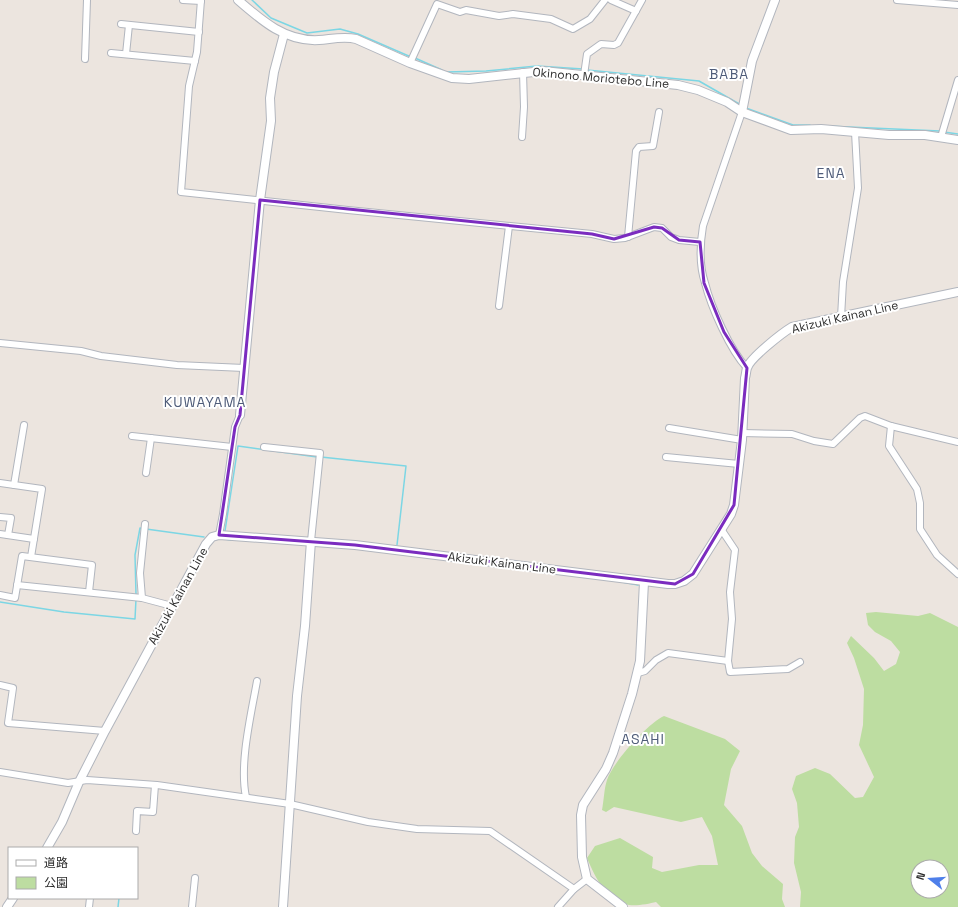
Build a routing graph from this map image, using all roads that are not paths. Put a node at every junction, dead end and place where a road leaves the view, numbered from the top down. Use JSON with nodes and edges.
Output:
{"nodes":[{"id":1,"x":87,"y":0,"type":"edge"},
{"id":2,"x":184,"y":0,"type":"edge"},
{"id":3,"x":238,"y":0,"type":"edge"},
{"id":4,"x":605,"y":0,"type":"edge"},
{"id":5,"x":612,"y":0,"type":"edge"},
{"id":6,"x":642,"y":0,"type":"edge"},
{"id":7,"x":775,"y":0,"type":"edge"},
{"id":8,"x":897,"y":0,"type":"edge"},
{"id":9,"x":201,"y":1,"type":"edge"},
{"id":10,"x":958,"y":5,"type":"edge"},
{"id":11,"x":636,"y":11,"type":"junction"},
{"id":12,"x":121,"y":24,"type":"dead end"},
{"id":13,"x":129,"y":25,"type":"junction"},
{"id":14,"x":199,"y":32,"type":"junction"},
{"id":15,"x":284,"y":34,"type":"junction"},
{"id":16,"x":111,"y":53,"type":"dead end"},
{"id":17,"x":126,"y":54,"type":"junction"},
{"id":18,"x":85,"y":59,"type":"dead end"},
{"id":19,"x":195,"y":61,"type":"junction"},
{"id":20,"x":410,"y":63,"type":"junction"},
{"id":21,"x":523,"y":72,"type":"junction"},
{"id":22,"x":584,"y":75,"type":"junction"},
{"id":23,"x":958,"y":80,"type":"edge"},
{"id":24,"x":659,"y":112,"type":"dead end"},
{"id":25,"x":742,"y":112,"type":"junction"},
{"id":26,"x":855,"y":132,"type":"junction"},
{"id":27,"x":522,"y":137,"type":"dead end"},
{"id":28,"x":941,"y":138,"type":"junction"},
{"id":29,"x":958,"y":140,"type":"edge"},
{"id":30,"x":260,"y":200,"type":"junction"},
{"id":31,"x":509,"y":226,"type":"junction"},
{"id":32,"x":628,"y":237,"type":"junction"},
{"id":33,"x":700,"y":242,"type":"junction"},
{"id":34,"x":958,"y":292,"type":"edge"},
{"id":35,"x":499,"y":306,"type":"dead end"},
{"id":36,"x":841,"y":317,"type":"junction"},
{"id":37,"x":0,"y":343,"type":"edge"},
{"id":38,"x":244,"y":368,"type":"junction"},
{"id":39,"x":746,"y":368,"type":"junction"},
{"id":40,"x":240,"y":415,"type":"joint"},
{"id":41,"x":24,"y":425,"type":"dead end"},
{"id":42,"x":891,"y":426,"type":"junction"},
{"id":43,"x":670,"y":428,"type":"dead end"},
{"id":44,"x":132,"y":436,"type":"dead end"},
{"id":45,"x":742,"y":436,"type":"junction"},
{"id":46,"x":151,"y":438,"type":"junction"},
{"id":47,"x":958,"y":442,"type":"edge"},
{"id":48,"x":232,"y":447,"type":"junction"},
{"id":49,"x":264,"y":447,"type":"dead end"},
{"id":50,"x":666,"y":457,"type":"dead end"},
{"id":51,"x":739,"y":464,"type":"junction"},
{"id":52,"x":146,"y":473,"type":"dead end"},
{"id":53,"x":0,"y":483,"type":"edge"},
{"id":54,"x":14,"y":485,"type":"junction"},
{"id":55,"x":0,"y":517,"type":"edge"},
{"id":56,"x":145,"y":524,"type":"dead end"},
{"id":57,"x":721,"y":529,"type":"junction"},
{"id":58,"x":0,"y":534,"type":"edge"},
{"id":59,"x":219,"y":535,"type":"junction"},
{"id":60,"x":8,"y":536,"type":"junction"},
{"id":61,"x":34,"y":539,"type":"junction"},
{"id":62,"x":311,"y":541,"type":"junction"},
{"id":63,"x":31,"y":557,"type":"junction"},
{"id":64,"x":958,"y":574,"type":"edge"},
{"id":65,"x":644,"y":582,"type":"junction"},
{"id":66,"x":17,"y":585,"type":"junction"},
{"id":67,"x":89,"y":592,"type":"junction"},
{"id":68,"x":0,"y":595,"type":"edge"},
{"id":69,"x":142,"y":598,"type":"junction"},
{"id":70,"x":172,"y":606,"type":"junction"},
{"id":71,"x":728,"y":661,"type":"junction"},
{"id":72,"x":800,"y":662,"type":"dead end"},
{"id":73,"x":638,"y":673,"type":"junction"},
{"id":74,"x":257,"y":681,"type":"dead end"},
{"id":75,"x":0,"y":685,"type":"edge"},
{"id":76,"x":105,"y":731,"type":"junction"},
{"id":77,"x":0,"y":772,"type":"edge"},
{"id":78,"x":79,"y":782,"type":"junction"},
{"id":79,"x":155,"y":785,"type":"junction"},
{"id":80,"x":246,"y":798,"type":"junction"},
{"id":81,"x":290,"y":804,"type":"junction"},
{"id":82,"x":136,"y":831,"type":"dead end"},
{"id":83,"x":48,"y":847,"type":"edge"},
{"id":84,"x":195,"y":878,"type":"dead end"},
{"id":85,"x":587,"y":879,"type":"junction"},
{"id":86,"x":574,"y":889,"type":"junction"},
{"id":87,"x":192,"y":907,"type":"edge"},
{"id":88,"x":283,"y":907,"type":"edge"},
{"id":89,"x":558,"y":907,"type":"edge"},
{"id":90,"x":623,"y":907,"type":"edge"}],
"edges":[{"from":1,"to":18,"type":"street"},
{"from":2,"to":9,"type":"street"},
{"from":3,"to":15,"type":"main road","name":"Okinono Moriotebo Line"},
{"from":4,"to":20,"type":"street"},
{"from":5,"to":11,"type":"street"},
{"from":6,"to":11,"type":"street"},
{"from":7,"to":25,"type":"main road"},
{"from":8,"to":10,"type":"street"},
{"from":9,"to":14,"type":"street"},
{"from":11,"to":22,"type":"street"},
{"from":12,"to":13,"type":"street"},
{"from":13,"to":14,"type":"street"},
{"from":13,"to":17,"type":"street"},
{"from":14,"to":19,"type":"street"},
{"from":15,"to":20,"type":"main road","name":"Okinono Moriotebo Line"},
{"from":15,"to":30,"type":"main road"},
{"from":16,"to":17,"type":"street"},
{"from":17,"to":19,"type":"street"},
{"from":19,"to":30,"type":"street"},
{"from":20,"to":21,"type":"main road","name":"Okinono Moriotebo Line"},
{"from":21,"to":22,"type":"main road","name":"Okinono Moriotebo Line"},
{"from":21,"to":27,"type":"street"},
{"from":22,"to":25,"type":"main road","name":"Okinono Moriotebo Line"},
{"from":23,"to":28,"type":"street"},
{"from":24,"to":32,"type":"street"},
{"from":25,"to":26,"type":"main road","name":"Okinono Moriotebo Line"},
{"from":25,"to":33,"type":"street"},
{"from":26,"to":28,"type":"main road","name":"Okinono Moriotebo Line"},
{"from":26,"to":36,"type":"street"},
{"from":28,"to":29,"type":"main road","name":"Okinono Moriotebo Line"},
{"from":30,"to":31,"type":"street"},
{"from":30,"to":38,"type":"main road"},
{"from":31,"to":32,"type":"street"},
{"from":31,"to":35,"type":"street"},
{"from":32,"to":33,"type":"street"},
{"from":33,"to":39,"type":"street"},
{"from":34,"to":36,"type":"main road","name":"Akizuki Kainan Line"},
{"from":36,"to":39,"type":"main road","name":"Akizuki Kainan Line"},
{"from":37,"to":38,"type":"street"},
{"from":38,"to":40,"type":"main road"},
{"from":39,"to":45,"type":"main road","name":"Akizuki Kainan Line"},
{"from":40,"to":48,"type":"street"},
{"from":41,"to":54,"type":"street"},
{"from":42,"to":45,"type":"street"},
{"from":42,"to":47,"type":"street"},
{"from":42,"to":64,"type":"street"},
{"from":43,"to":45,"type":"street"},
{"from":44,"to":46,"type":"street"},
{"from":45,"to":51,"type":"main road","name":"Akizuki Kainan Line"},
{"from":46,"to":48,"type":"street"},
{"from":46,"to":52,"type":"street"},
{"from":48,"to":59,"type":"street"},
{"from":49,"to":62,"type":"street"},
{"from":50,"to":51,"type":"street"},
{"from":51,"to":57,"type":"main road","name":"Akizuki Kainan Line"},
{"from":53,"to":54,"type":"street"},
{"from":54,"to":61,"type":"street"},
{"from":55,"to":60,"type":"street"},
{"from":56,"to":69,"type":"street"},
{"from":57,"to":65,"type":"main road","name":"Akizuki Kainan Line"},
{"from":57,"to":71,"type":"street"},
{"from":58,"to":60,"type":"street"},
{"from":59,"to":62,"type":"main road","name":"Akizuki Kainan Line"},
{"from":59,"to":70,"type":"main road","name":"Akizuki Kainan Line"},
{"from":60,"to":61,"type":"street"},
{"from":61,"to":63,"type":"street"},
{"from":62,"to":65,"type":"main road","name":"Akizuki Kainan Line"},
{"from":62,"to":81,"type":"main road"},
{"from":63,"to":66,"type":"street"},
{"from":63,"to":67,"type":"street"},
{"from":65,"to":73,"type":"main road"},
{"from":66,"to":67,"type":"street"},
{"from":66,"to":68,"type":"street"},
{"from":67,"to":69,"type":"street"},
{"from":69,"to":70,"type":"street"},
{"from":70,"to":76,"type":"main road","name":"Akizuki Kainan Line"},
{"from":71,"to":72,"type":"street"},
{"from":71,"to":73,"type":"street"},
{"from":73,"to":85,"type":"main road"},
{"from":74,"to":80,"type":"street"},
{"from":75,"to":76,"type":"street"},
{"from":76,"to":78,"type":"main road","name":"Akizuki Kainan Line"},
{"from":77,"to":78,"type":"street"},
{"from":78,"to":79,"type":"street"},
{"from":78,"to":83,"type":"main road","name":"Akizuki Kainan Line"},
{"from":79,"to":80,"type":"street"},
{"from":79,"to":82,"type":"street"},
{"from":80,"to":81,"type":"street"},
{"from":81,"to":86,"type":"street"},
{"from":81,"to":88,"type":"main road"},
{"from":84,"to":87,"type":"street"},
{"from":85,"to":86,"type":"street"},
{"from":85,"to":90,"type":"main road"},
{"from":86,"to":89,"type":"street"}]}
